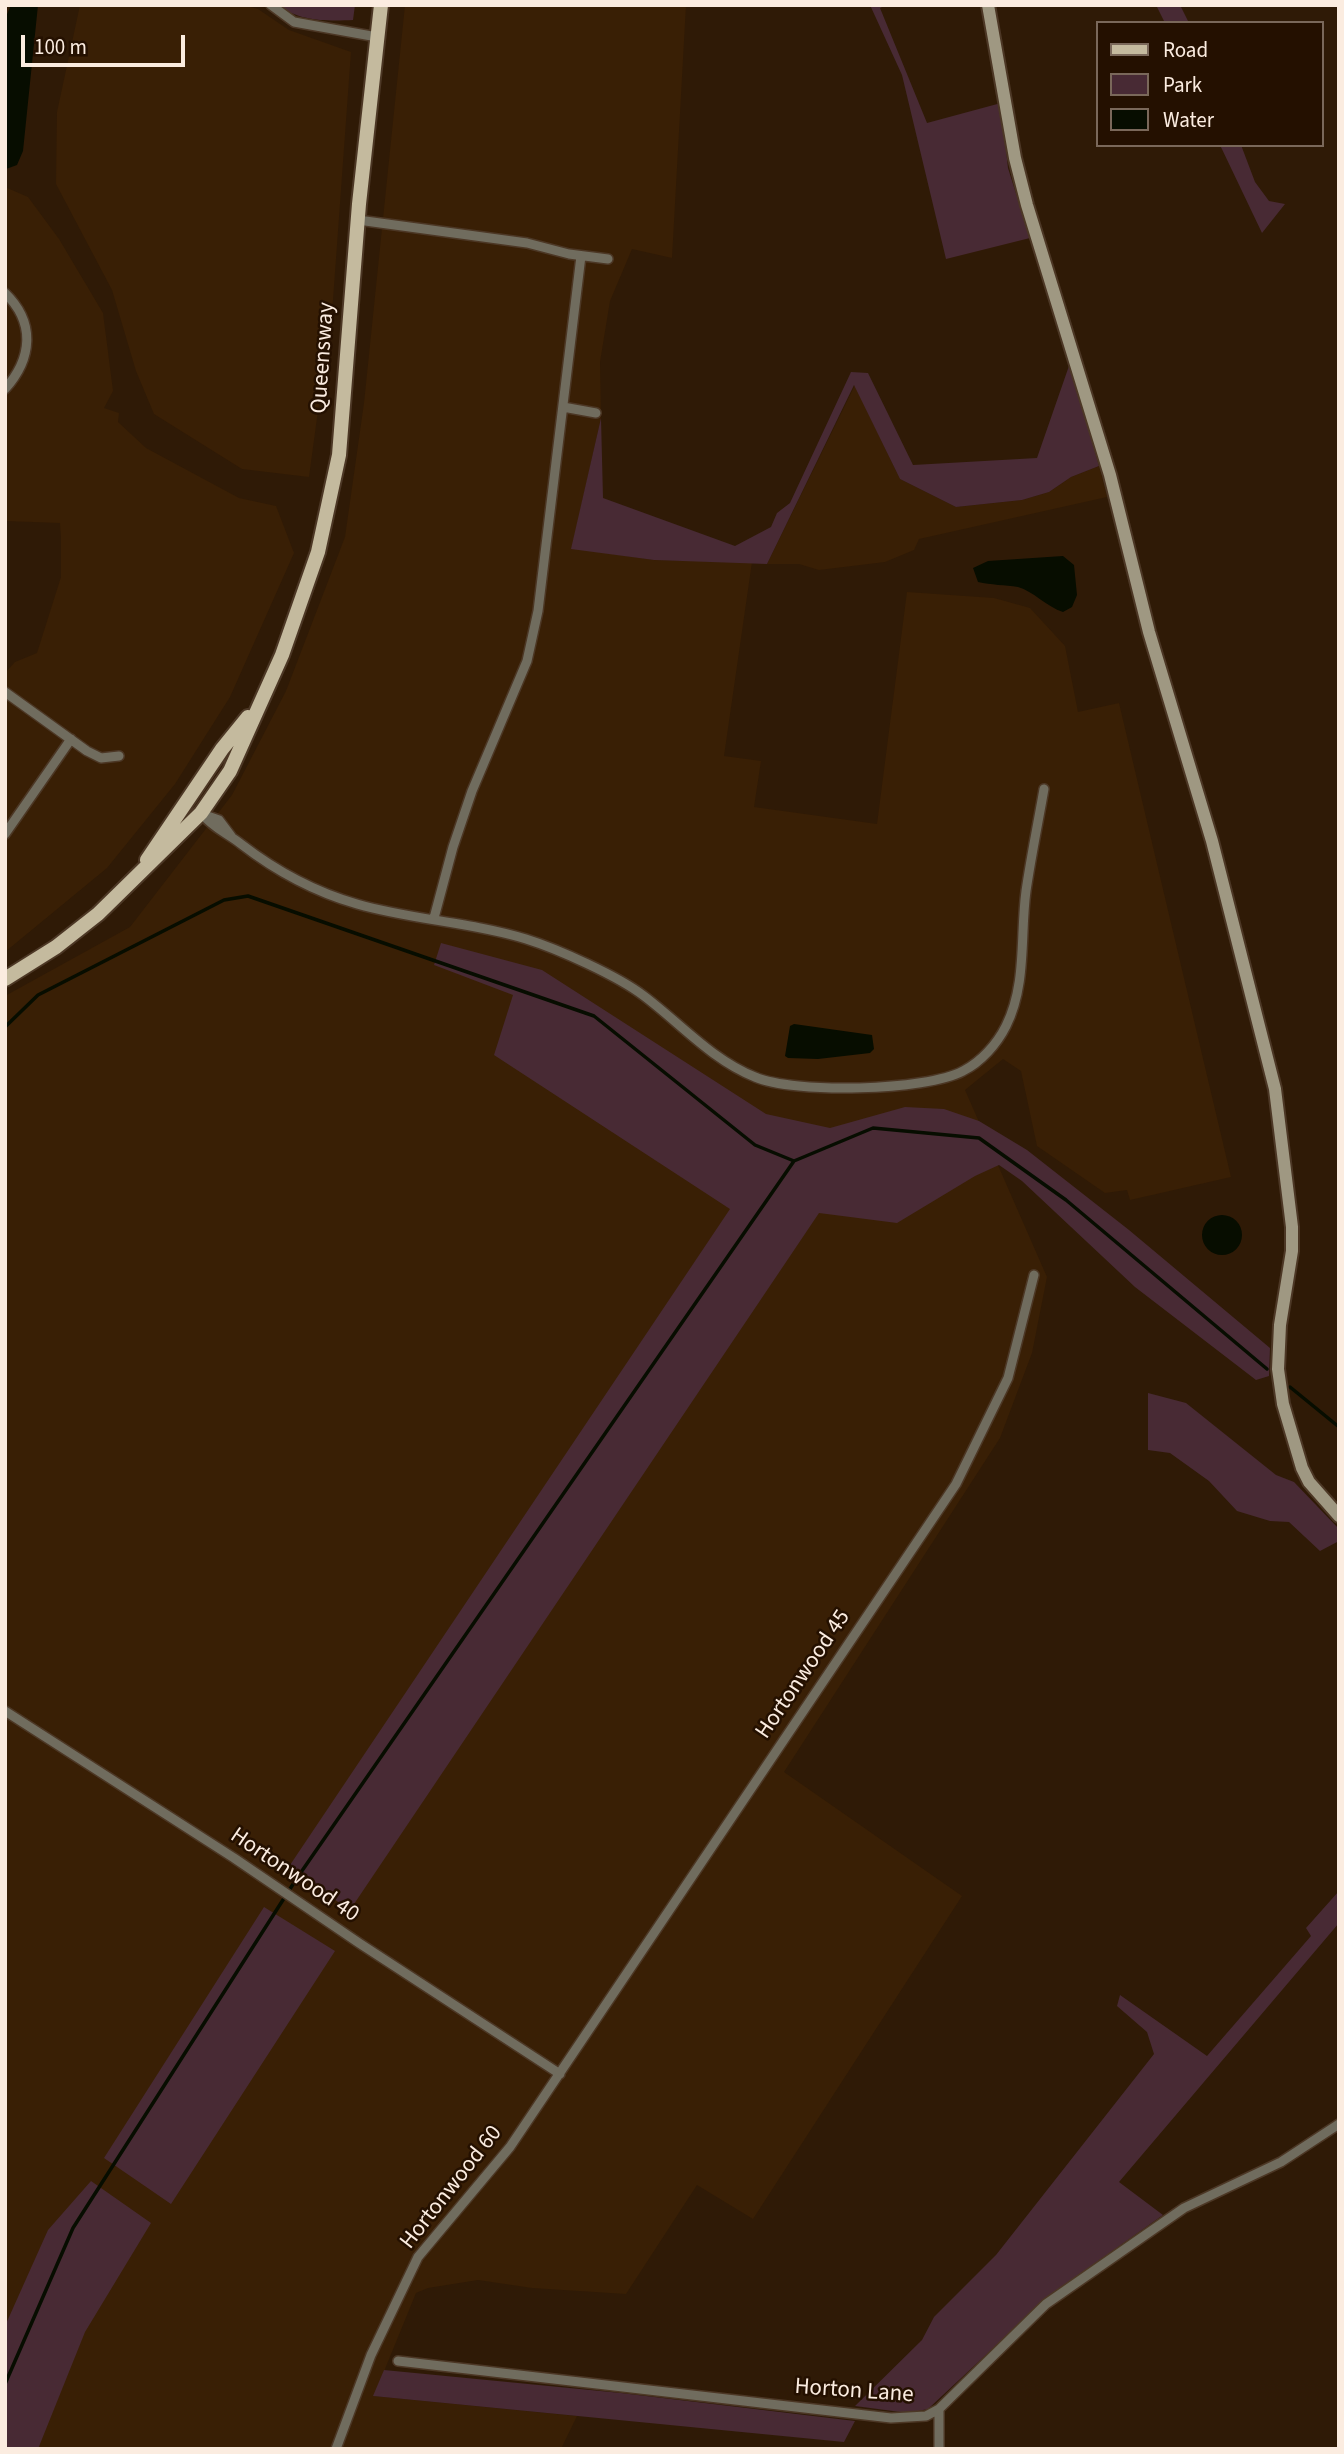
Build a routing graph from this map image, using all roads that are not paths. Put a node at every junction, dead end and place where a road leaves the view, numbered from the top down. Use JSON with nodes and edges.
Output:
{"nodes":[{"id":1,"x":271,"y":5,"type":"edge"},
{"id":2,"x":381,"y":5,"type":"edge"},
{"id":3,"x":988,"y":5,"type":"edge"},
{"id":4,"x":377,"y":37,"type":"junction"},
{"id":5,"x":358,"y":220,"type":"junction"},
{"id":6,"x":581,"y":256,"type":"junction"},
{"id":7,"x":608,"y":259,"type":"dead end"},
{"id":8,"x":5,"y":293,"type":"edge"},
{"id":9,"x":5,"y":389,"type":"edge"},
{"id":10,"x":563,"y":407,"type":"junction"},
{"id":11,"x":596,"y":412,"type":"dead end"},
{"id":12,"x":5,"y":692,"type":"edge"},
{"id":13,"x":261,"y":702,"type":"junction"},
{"id":14,"x":71,"y":739,"type":"junction"},
{"id":15,"x":119,"y":756,"type":"dead end"},
{"id":16,"x":1044,"y":789,"type":"dead end"},
{"id":17,"x":186,"y":802,"type":"junction"},
{"id":18,"x":201,"y":813,"type":"junction"},
{"id":19,"x":6,"y":832,"type":"edge"},
{"id":20,"x":135,"y":877,"type":"junction"},
{"id":21,"x":434,"y":918,"type":"junction"},
{"id":22,"x":5,"y":979,"type":"edge"},
{"id":23,"x":1034,"y":1275,"type":"dead end"},
{"id":24,"x":1339,"y":1516,"type":"edge"},
{"id":25,"x":5,"y":1711,"type":"edge"},
{"id":26,"x":560,"y":2074,"type":"junction"},
{"id":27,"x":1339,"y":2124,"type":"edge"},
{"id":28,"x":398,"y":2361,"type":"dead end"},
{"id":29,"x":939,"y":2409,"type":"junction"},
{"id":30,"x":336,"y":2449,"type":"edge"},
{"id":31,"x":939,"y":2449,"type":"edge"}],
"edges":[{"from":1,"to":4,"type":"street"},
{"from":2,"to":4,"type":"main road","name":"Queensway"},
{"from":3,"to":24,"type":"street"},
{"from":4,"to":5,"type":"main road","name":"Queensway"},
{"from":5,"to":6,"type":"street"},
{"from":5,"to":13,"type":"main road","name":"Queensway"},
{"from":6,"to":7,"type":"street"},
{"from":6,"to":10,"type":"street"},
{"from":8,"to":9,"type":"street"},
{"from":10,"to":11,"type":"street"},
{"from":10,"to":21,"type":"street"},
{"from":12,"to":14,"type":"street"},
{"from":13,"to":17,"type":"main road","name":"Queensway"},
{"from":13,"to":18,"type":"main road","name":"Queensway"},
{"from":14,"to":15,"type":"street"},
{"from":14,"to":19,"type":"street"},
{"from":16,"to":21,"type":"street"},
{"from":17,"to":18,"type":"main road"},
{"from":17,"to":20,"type":"main road","name":"Queensway"},
{"from":18,"to":20,"type":"main road","name":"Queensway"},
{"from":18,"to":21,"type":"street"},
{"from":20,"to":22,"type":"main road","name":"Queensway"},
{"from":23,"to":26,"type":"street","name":"Hortonwood 45"},
{"from":25,"to":26,"type":"street","name":"Hortonwood 40"},
{"from":26,"to":30,"type":"street","name":"Hortonwood 60"},
{"from":27,"to":29,"type":"street","name":"Horton Lane"},
{"from":28,"to":29,"type":"street","name":"Horton Lane"},
{"from":29,"to":31,"type":"street"}]}
